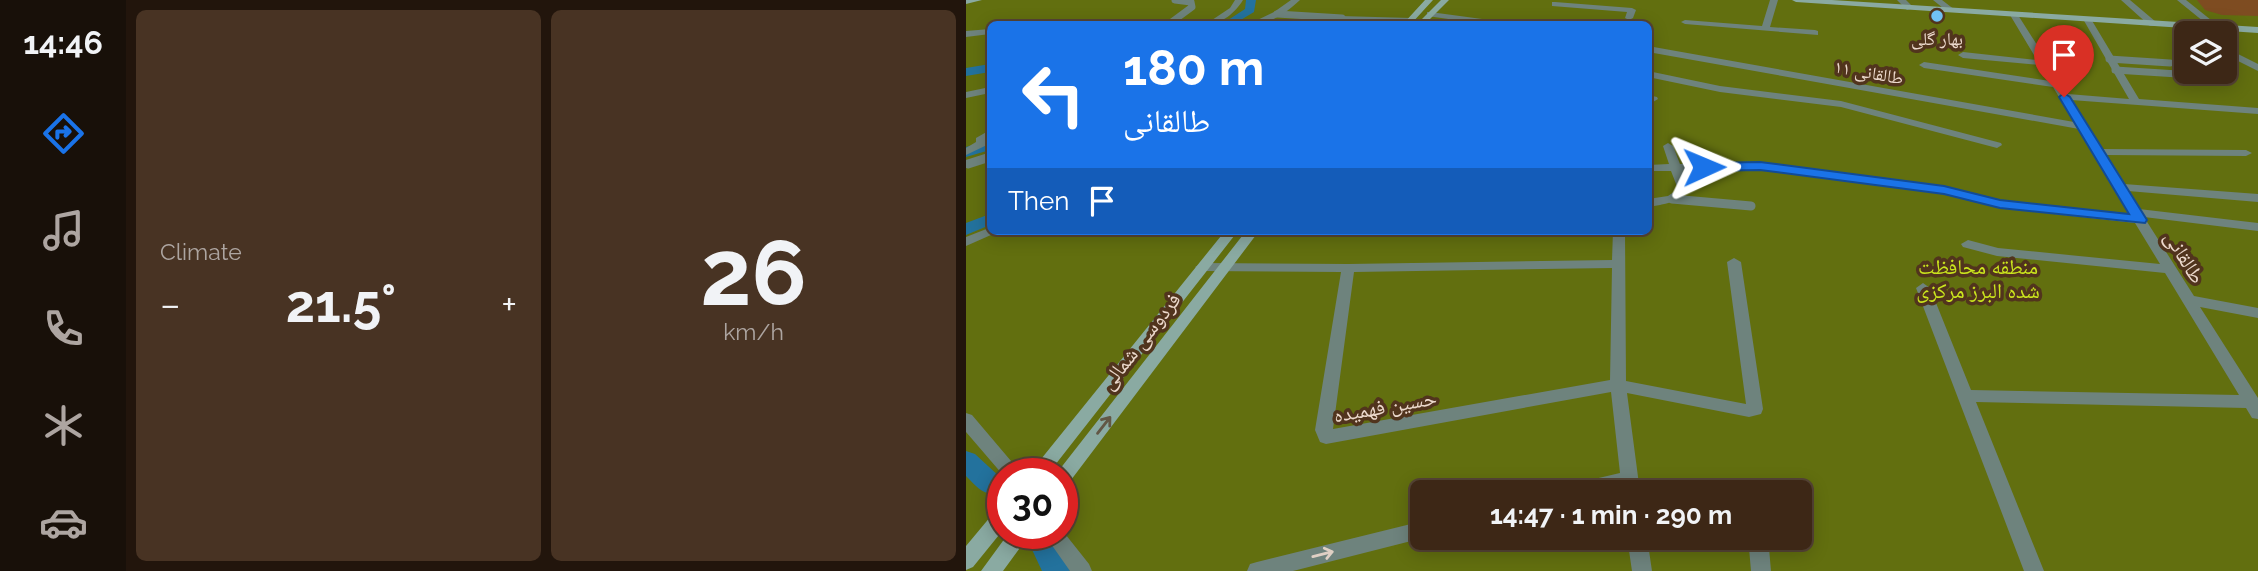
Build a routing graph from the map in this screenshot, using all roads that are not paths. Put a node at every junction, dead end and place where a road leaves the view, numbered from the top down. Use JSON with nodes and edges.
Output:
{"nodes":[{"id":1,"x":978,"y":0,"type":"edge"},
{"id":2,"x":1175,"y":0,"type":"edge"},
{"id":3,"x":1239,"y":0,"type":"edge"},
{"id":4,"x":1296,"y":0,"type":"edge"},
{"id":5,"x":1429,"y":0,"type":"edge"},
{"id":6,"x":1445,"y":0,"type":"edge"},
{"id":7,"x":1774,"y":0,"type":"edge"},
{"id":8,"x":1796,"y":0,"type":"edge"},
{"id":9,"x":1901,"y":0,"type":"edge"},
{"id":10,"x":1937,"y":0,"type":"edge"},
{"id":11,"x":2125,"y":0,"type":"edge"},
{"id":12,"x":2181,"y":0,"type":"edge"},
{"id":13,"x":966,"y":2,"type":"edge"},
{"id":14,"x":1590,"y":3,"type":"edge"},
{"id":15,"x":1555,"y":4,"type":"dead end"},
{"id":16,"x":1910,"y":8,"type":"junction"},
{"id":17,"x":1951,"y":10,"type":"junction"},
{"id":18,"x":1277,"y":14,"type":"junction"},
{"id":19,"x":1430,"y":14,"type":"junction"},
{"id":20,"x":2014,"y":15,"type":"junction"},
{"id":21,"x":1342,"y":18,"type":"junction"},
{"id":22,"x":1629,"y":18,"type":"dead end"},
{"id":23,"x":2087,"y":19,"type":"junction"},
{"id":24,"x":1173,"y":21,"type":"edge"},
{"id":25,"x":1215,"y":21,"type":"edge"},
{"id":26,"x":1260,"y":21,"type":"edge"},
{"id":27,"x":1338,"y":21,"type":"edge"},
{"id":28,"x":1393,"y":21,"type":"edge"},
{"id":29,"x":1411,"y":21,"type":"edge"},
{"id":30,"x":1424,"y":21,"type":"edge"},
{"id":31,"x":1477,"y":21,"type":"edge"},
{"id":32,"x":2208,"y":21,"type":"edge"},
{"id":33,"x":1685,"y":22,"type":"dead end"},
{"id":34,"x":2153,"y":24,"type":"junction"},
{"id":35,"x":2174,"y":27,"type":"edge"},
{"id":36,"x":1765,"y":29,"type":"junction"},
{"id":37,"x":2237,"y":29,"type":"edge"},
{"id":38,"x":2258,"y":30,"type":"edge"},
{"id":39,"x":987,"y":32,"type":"edge"},
{"id":40,"x":1815,"y":33,"type":"dead end"},
{"id":41,"x":966,"y":34,"type":"edge"},
{"id":42,"x":1652,"y":51,"type":"edge"},
{"id":43,"x":1963,"y":55,"type":"dead end"},
{"id":44,"x":2237,"y":57,"type":"edge"},
{"id":45,"x":2109,"y":59,"type":"junction"},
{"id":46,"x":2170,"y":63,"type":"dead end"},
{"id":47,"x":2044,"y":64,"type":"junction"},
{"id":48,"x":1924,"y":65,"type":"dead end"},
{"id":49,"x":1683,"y":67,"type":"junction"},
{"id":50,"x":2258,"y":68,"type":"edge"},
{"id":51,"x":2115,"y":71,"type":"junction"},
{"id":52,"x":1652,"y":73,"type":"edge"},
{"id":53,"x":2174,"y":74,"type":"edge"},
{"id":54,"x":1853,"y":85,"type":"junction"},
{"id":55,"x":987,"y":91,"type":"edge"},
{"id":56,"x":2061,"y":91,"type":"junction"},
{"id":57,"x":966,"y":95,"type":"edge"},
{"id":58,"x":2136,"y":102,"type":"junction"},
{"id":59,"x":1841,"y":104,"type":"junction"},
{"id":60,"x":2258,"y":111,"type":"edge"},
{"id":61,"x":2083,"y":127,"type":"junction"},
{"id":62,"x":987,"y":141,"type":"edge"},
{"id":63,"x":1997,"y":145,"type":"dead end"},
{"id":64,"x":1668,"y":146,"type":"dead end"},
{"id":65,"x":2098,"y":152,"type":"junction"},
{"id":66,"x":2246,"y":153,"type":"dead end"},
{"id":67,"x":987,"y":157,"type":"edge"},
{"id":68,"x":966,"y":160,"type":"edge"},
{"id":69,"x":1676,"y":167,"type":"junction"},
{"id":70,"x":1652,"y":168,"type":"edge"},
{"id":71,"x":2120,"y":187,"type":"junction"},
{"id":72,"x":2258,"y":198,"type":"edge"},
{"id":73,"x":1672,"y":199,"type":"junction"},
{"id":74,"x":1652,"y":202,"type":"edge"},
{"id":75,"x":1751,"y":206,"type":"dead end"},
{"id":76,"x":2137,"y":216,"type":"junction"},
{"id":77,"x":2258,"y":226,"type":"edge"},
{"id":78,"x":987,"y":234,"type":"edge"},
{"id":79,"x":1229,"y":235,"type":"edge"},
{"id":80,"x":1250,"y":235,"type":"edge"},
{"id":81,"x":1619,"y":235,"type":"edge"},
{"id":82,"x":966,"y":242,"type":"edge"},
{"id":83,"x":1968,"y":244,"type":"dead end"},
{"id":84,"x":1734,"y":262,"type":"dead end"},
{"id":85,"x":1618,"y":264,"type":"junction"},
{"id":86,"x":1202,"y":267,"type":"junction"},
{"id":87,"x":1225,"y":268,"type":"junction"},
{"id":88,"x":1348,"y":268,"type":"junction"},
{"id":89,"x":2170,"y":269,"type":"junction"},
{"id":90,"x":1923,"y":288,"type":"dead end"},
{"id":91,"x":2189,"y":300,"type":"junction"},
{"id":92,"x":2258,"y":313,"type":"edge"},
{"id":93,"x":1618,"y":385,"type":"junction"},
{"id":94,"x":1966,"y":396,"type":"junction"},
{"id":95,"x":2255,"y":408,"type":"edge"},
{"id":96,"x":966,"y":420,"type":"edge"},
{"id":97,"x":999,"y":458,"type":"edge"},
{"id":98,"x":1051,"y":458,"type":"edge"},
{"id":99,"x":1078,"y":458,"type":"edge"},
{"id":100,"x":1629,"y":480,"type":"edge"},
{"id":101,"x":1410,"y":532,"type":"edge"},
{"id":102,"x":987,"y":535,"type":"edge"},
{"id":103,"x":1008,"y":549,"type":"edge"},
{"id":104,"x":1065,"y":549,"type":"edge"},
{"id":105,"x":1639,"y":550,"type":"edge"},
{"id":106,"x":1759,"y":550,"type":"edge"},
{"id":107,"x":966,"y":561,"type":"edge"},
{"id":108,"x":991,"y":571,"type":"edge"},
{"id":109,"x":1082,"y":571,"type":"edge"},
{"id":110,"x":1257,"y":571,"type":"edge"},
{"id":111,"x":1642,"y":571,"type":"edge"},
{"id":112,"x":1761,"y":571,"type":"edge"},
{"id":113,"x":2034,"y":571,"type":"edge"}],
"edges":[{"from":1,"to":13,"type":"street"},
{"from":2,"to":24,"type":"lane"},
{"from":3,"to":25,"type":"street"},
{"from":4,"to":18,"type":"street"},
{"from":5,"to":29,"type":"street"},
{"from":6,"to":19,"type":"street"},
{"from":7,"to":36,"type":"street"},
{"from":8,"to":16,"type":"street"},
{"from":9,"to":16,"type":"street"},
{"from":10,"to":17,"type":"street"},
{"from":11,"to":34,"type":"street"},
{"from":12,"to":32,"type":"street"},
{"from":14,"to":15,"type":"street"},
{"from":14,"to":22,"type":"street"},
{"from":16,"to":17,"type":"street"},
{"from":17,"to":20,"type":"street"},
{"from":18,"to":21,"type":"lane"},
{"from":18,"to":26,"type":"street"},
{"from":19,"to":30,"type":"street"},
{"from":19,"to":31,"type":"street"},
{"from":20,"to":23,"type":"street"},
{"from":20,"to":47,"type":"street","name":"طالقانی"},
{"from":21,"to":27,"type":"lane"},
{"from":21,"to":28,"type":"street"},
{"from":23,"to":34,"type":"street"},
{"from":23,"to":45,"type":"street"},
{"from":33,"to":36,"type":"street"},
{"from":34,"to":35,"type":"street"},
{"from":36,"to":40,"type":"street"},
{"from":37,"to":38,"type":"street"},
{"from":39,"to":41,"type":"street"},
{"from":42,"to":49,"type":"street","name":"طالقانی ۱۱"},
{"from":43,"to":47,"type":"street"},
{"from":44,"to":50,"type":"street"},
{"from":45,"to":46,"type":"lane"},
{"from":45,"to":51,"type":"street"},
{"from":47,"to":56,"type":"street","name":"طالقانی"},
{"from":48,"to":56,"type":"street"},
{"from":49,"to":52,"type":"street"},
{"from":49,"to":54,"type":"street","name":"طالقانی ۱۱"},
{"from":49,"to":59,"type":"street"},
{"from":51,"to":53,"type":"lane"},
{"from":51,"to":58,"type":"street"},
{"from":54,"to":59,"type":"street"},
{"from":54,"to":61,"type":"street","name":"طالقانی ۱۱"},
{"from":55,"to":57,"type":"street"},
{"from":56,"to":58,"type":"street"},
{"from":56,"to":61,"type":"street","name":"طالقانی"},
{"from":58,"to":60,"type":"street"},
{"from":59,"to":63,"type":"street"},
{"from":61,"to":65,"type":"street","name":"طالقانی"},
{"from":62,"to":68,"type":"street"},
{"from":64,"to":69,"type":"street"},
{"from":65,"to":66,"type":"street"},
{"from":65,"to":71,"type":"street","name":"طالقانی"},
{"from":67,"to":68,"type":"lane"},
{"from":69,"to":70,"type":"street"},
{"from":69,"to":73,"type":"street"},
{"from":69,"to":76,"type":"street"},
{"from":71,"to":72,"type":"street"},
{"from":71,"to":76,"type":"street","name":"طالقانی"},
{"from":73,"to":74,"type":"street"},
{"from":73,"to":75,"type":"lane"},
{"from":76,"to":77,"type":"street"},
{"from":76,"to":89,"type":"street","name":"طالقانی"},
{"from":78,"to":82,"type":"street"},
{"from":79,"to":86,"type":"street","name":"فردوسی شمالی"},
{"from":80,"to":87,"type":"street","name":"فردوسی شمالی"},
{"from":81,"to":85,"type":"street"},
{"from":83,"to":89,"type":"street"},
{"from":84,"to":93,"type":"street"},
{"from":85,"to":88,"type":"street"},
{"from":85,"to":93,"type":"street"},
{"from":86,"to":87,"type":"street"},
{"from":86,"to":98,"type":"street","name":"فردوسی شمالی"},
{"from":87,"to":88,"type":"street"},
{"from":99,"to":87,"type":"street","name":"فردوسی شمالی","one_way":true},
{"from":88,"to":93,"type":"street","name":"حسین فهمیده"},
{"from":89,"to":91,"type":"street","name":"طالقانی"},
{"from":90,"to":94,"type":"street"},
{"from":91,"to":92,"type":"street"},
{"from":91,"to":95,"type":"street","name":"طالقانی"},
{"from":93,"to":100,"type":"street"},
{"from":94,"to":95,"type":"street"},
{"from":94,"to":113,"type":"street"},
{"from":96,"to":97,"type":"street"},
{"from":110,"to":101,"type":"street","one_way":true},
{"from":102,"to":107,"type":"street"},
{"from":103,"to":108,"type":"street"},
{"from":104,"to":109,"type":"street"},
{"from":105,"to":111,"type":"street"},
{"from":106,"to":112,"type":"street"}]}
